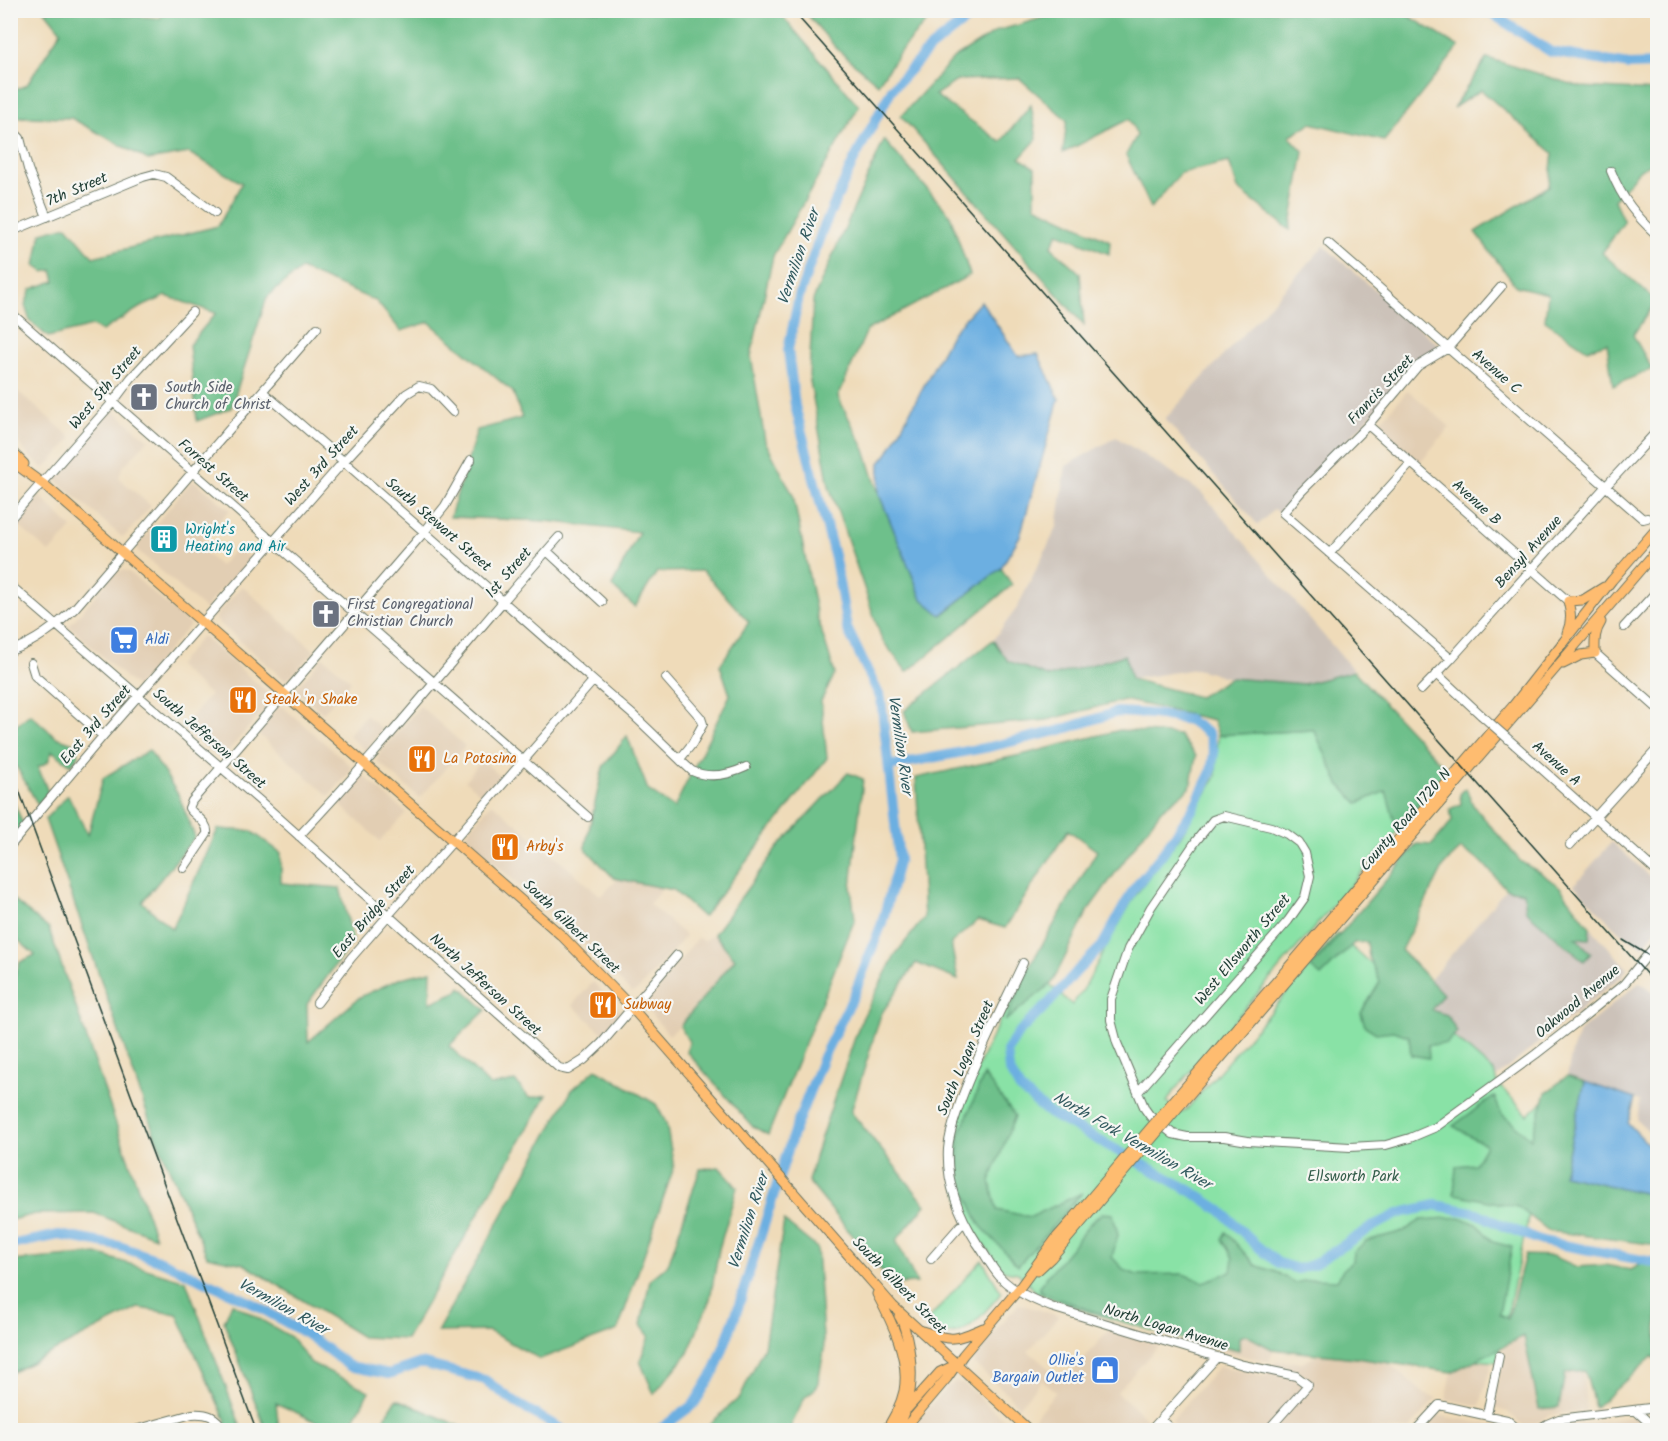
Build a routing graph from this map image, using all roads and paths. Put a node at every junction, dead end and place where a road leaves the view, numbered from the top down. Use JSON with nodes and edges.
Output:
{"nodes":[{"id":1,"x":10,"y":128,"type":"edge"},
{"id":2,"x":1611,"y":171,"type":"dead end"},
{"id":3,"x":215,"y":213,"type":"dead end"},
{"id":4,"x":47,"y":217,"type":"junction"},
{"id":5,"x":10,"y":232,"type":"edge"},
{"id":6,"x":1658,"y":236,"type":"edge"},
{"id":7,"x":1328,"y":243,"type":"dead end"},
{"id":8,"x":1501,"y":287,"type":"dead end"},
{"id":9,"x":10,"y":312,"type":"edge"},
{"id":10,"x":192,"y":312,"type":"dead end"},
{"id":11,"x":317,"y":328,"type":"dead end"},
{"id":12,"x":1448,"y":348,"type":"junction"},
{"id":13,"x":263,"y":392,"type":"junction"},
{"id":14,"x":113,"y":402,"type":"junction"},
{"id":15,"x":453,"y":412,"type":"dead end"},
{"id":16,"x":1368,"y":424,"type":"junction"},
{"id":17,"x":1658,"y":430,"type":"edge"},
{"id":18,"x":10,"y":450,"type":"edge"},
{"id":19,"x":10,"y":460,"type":"edge"},
{"id":20,"x":344,"y":460,"type":"junction"},
{"id":21,"x":471,"y":460,"type":"dead end"},
{"id":22,"x":1411,"y":463,"type":"junction"},
{"id":23,"x":194,"y":472,"type":"junction"},
{"id":24,"x":42,"y":483,"type":"junction"},
{"id":25,"x":1606,"y":486,"type":"junction"},
{"id":26,"x":1647,"y":518,"type":"dead end"},
{"id":27,"x":10,"y":519,"type":"edge"},
{"id":28,"x":1658,"y":526,"type":"edge"},
{"id":29,"x":424,"y":531,"type":"junction"},
{"id":30,"x":559,"y":537,"type":"dead end"},
{"id":31,"x":274,"y":542,"type":"junction"},
{"id":32,"x":1658,"y":549,"type":"edge"},
{"id":33,"x":547,"y":551,"type":"junction"},
{"id":34,"x":123,"y":553,"type":"junction"},
{"id":35,"x":1330,"y":553,"type":"junction"},
{"id":36,"x":1531,"y":570,"type":"junction"},
{"id":37,"x":1612,"y":580,"type":"junction"},
{"id":38,"x":10,"y":585,"type":"edge"},
{"id":39,"x":1658,"y":590,"type":"edge"},
{"id":40,"x":1615,"y":599,"type":"junction"},
{"id":41,"x":503,"y":601,"type":"junction"},
{"id":42,"x":1568,"y":601,"type":"junction"},
{"id":43,"x":602,"y":602,"type":"dead end"},
{"id":44,"x":354,"y":612,"type":"junction"},
{"id":45,"x":203,"y":623,"type":"junction"},
{"id":46,"x":58,"y":624,"type":"junction"},
{"id":47,"x":1624,"y":627,"type":"dead end"},
{"id":48,"x":1562,"y":646,"type":"junction"},
{"id":49,"x":10,"y":651,"type":"edge"},
{"id":50,"x":1594,"y":653,"type":"junction"},
{"id":51,"x":1451,"y":659,"type":"junction"},
{"id":52,"x":31,"y":663,"type":"dead end"},
{"id":53,"x":1556,"y":668,"type":"junction"},
{"id":54,"x":1437,"y":674,"type":"junction"},
{"id":55,"x":666,"y":678,"type":"dead end"},
{"id":56,"x":593,"y":681,"type":"junction"},
{"id":57,"x":435,"y":683,"type":"junction"},
{"id":58,"x":1421,"y":690,"type":"dead end"},
{"id":59,"x":284,"y":693,"type":"junction"},
{"id":60,"x":140,"y":696,"type":"junction"},
{"id":61,"x":1658,"y":709,"type":"edge"},
{"id":62,"x":104,"y":736,"type":"junction"},
{"id":63,"x":1658,"y":748,"type":"edge"},
{"id":64,"x":680,"y":759,"type":"junction"},
{"id":65,"x":524,"y":761,"type":"junction"},
{"id":66,"x":366,"y":764,"type":"junction"},
{"id":67,"x":221,"y":766,"type":"junction"},
{"id":68,"x":746,"y":767,"type":"dead end"},
{"id":69,"x":588,"y":817,"type":"dead end"},
{"id":70,"x":1595,"y":818,"type":"junction"},
{"id":71,"x":299,"y":836,"type":"junction"},
{"id":72,"x":453,"y":840,"type":"junction"},
{"id":73,"x":1570,"y":845,"type":"dead end"},
{"id":74,"x":10,"y":846,"type":"edge"},
{"id":75,"x":184,"y":868,"type":"dead end"},
{"id":76,"x":1658,"y":873,"type":"edge"},
{"id":77,"x":387,"y":916,"type":"junction"},
{"id":78,"x":1658,"y":942,"type":"edge"},
{"id":79,"x":677,"y":955,"type":"dead end"},
{"id":80,"x":1023,"y":963,"type":"dead end"},
{"id":81,"x":317,"y":1003,"type":"dead end"},
{"id":82,"x":632,"y":1008,"type":"junction"},
{"id":83,"x":1536,"y":1054,"type":"joint"},
{"id":84,"x":1138,"y":1092,"type":"junction"},
{"id":85,"x":1173,"y":1108,"type":"junction"},
{"id":86,"x":965,"y":1224,"type":"junction"},
{"id":87,"x":931,"y":1259,"type":"dead end"},
{"id":88,"x":1018,"y":1290,"type":"junction"},
{"id":89,"x":890,"y":1309,"type":"junction"},
{"id":90,"x":985,"y":1327,"type":"junction"},
{"id":91,"x":918,"y":1330,"type":"junction"},
{"id":92,"x":1499,"y":1356,"type":"dead end"},
{"id":93,"x":1217,"y":1357,"type":"junction"},
{"id":94,"x":955,"y":1364,"type":"junction"},
{"id":95,"x":1658,"y":1407,"type":"edge"},
{"id":96,"x":1635,"y":1410,"type":"junction"},
{"id":97,"x":904,"y":1413,"type":"junction"},
{"id":98,"x":1487,"y":1414,"type":"junction"},
{"id":99,"x":1161,"y":1420,"type":"junction"},
{"id":100,"x":908,"y":1429,"type":"edge"},
{"id":101,"x":889,"y":1430,"type":"edge"},
{"id":102,"x":135,"y":1431,"type":"edge"},
{"id":103,"x":223,"y":1431,"type":"edge"},
{"id":104,"x":1029,"y":1431,"type":"edge"},
{"id":105,"x":1150,"y":1431,"type":"edge"},
{"id":106,"x":1172,"y":1431,"type":"edge"},
{"id":107,"x":1268,"y":1431,"type":"edge"},
{"id":108,"x":1416,"y":1431,"type":"edge"},
{"id":109,"x":1519,"y":1431,"type":"edge"},
{"id":110,"x":1538,"y":1431,"type":"edge"},
{"id":111,"x":1658,"y":1431,"type":"edge"}],
"edges":[{"from":1,"to":4,"type":"street"},
{"from":2,"to":6,"type":"street"},
{"from":3,"to":4,"type":"street","name":"7th Street"},
{"from":4,"to":5,"type":"street","name":"7th Street"},
{"from":7,"to":12,"type":"street","name":"Avenue C"},
{"from":8,"to":12,"type":"street","name":"Francis Street"},
{"from":9,"to":14,"type":"street","name":"Forrest Street"},
{"from":10,"to":14,"type":"street","name":"West 5th Street"},
{"from":11,"to":13,"type":"street"},
{"from":12,"to":16,"type":"street","name":"Francis Street"},
{"from":12,"to":25,"type":"street","name":"Avenue C"},
{"from":13,"to":20,"type":"street","name":"South Stewart Street"},
{"from":13,"to":23,"type":"street"},
{"from":14,"to":23,"type":"street","name":"Forrest Street"},
{"from":14,"to":24,"type":"street","name":"West 5th Street"},
{"from":15,"to":20,"type":"street","name":"West 3rd Street"},
{"from":16,"to":22,"type":"street","name":"Avenue B"},
{"from":16,"to":35,"type":"street","name":"Francis Street"},
{"from":17,"to":25,"type":"street","name":"Bensyl Avenue"},
{"from":18,"to":24,"type":"main road","name":"South Gilbert Street"},
{"from":19,"to":24,"type":"main road","name":"South Gilbert Street"},
{"from":20,"to":29,"type":"street","name":"South Stewart Street"},
{"from":20,"to":31,"type":"street","name":"West 3rd Street"},
{"from":21,"to":29,"type":"street"},
{"from":22,"to":35,"type":"street"},
{"from":22,"to":36,"type":"street","name":"Avenue B"},
{"from":23,"to":31,"type":"street","name":"Forrest Street"},
{"from":23,"to":34,"type":"street"},
{"from":24,"to":27,"type":"street","name":"West 5th Street"},
{"from":24,"to":34,"type":"main road","name":"South Gilbert Street"},
{"from":25,"to":26,"type":"street","name":"Avenue C"},
{"from":25,"to":36,"type":"street","name":"Bensyl Avenue"},
{"from":28,"to":37,"type":"main road"},
{"from":29,"to":41,"type":"street","name":"South Stewart Street"},
{"from":29,"to":44,"type":"street"},
{"from":30,"to":33,"type":"street","name":"1st Street"},
{"from":31,"to":44,"type":"street","name":"Forrest Street"},
{"from":31,"to":45,"type":"street","name":"West 3rd Street"},
{"from":32,"to":40,"type":"main road","name":"County Road 1720 N"},
{"from":33,"to":41,"type":"street","name":"1st Street"},
{"from":33,"to":43,"type":"street"},
{"from":34,"to":45,"type":"main road","name":"South Gilbert Street"},
{"from":34,"to":46,"type":"street"},
{"from":35,"to":51,"type":"street"},
{"from":36,"to":42,"type":"street","name":"Avenue B"},
{"from":36,"to":51,"type":"street","name":"Bensyl Avenue"},
{"from":37,"to":42,"type":"main road"},
{"from":37,"to":48,"type":"main road","name":"County Road 1720 N"},
{"from":38,"to":46,"type":"street","name":"South Jefferson Street"},
{"from":39,"to":47,"type":"street"},
{"from":40,"to":50,"type":"main road"},
{"from":40,"to":53,"type":"main road","name":"County Road 1720 N"},
{"from":41,"to":56,"type":"street","name":"South Stewart Street"},
{"from":41,"to":57,"type":"street","name":"1st Street"},
{"from":42,"to":48,"type":"main road"},
{"from":44,"to":57,"type":"street","name":"Forrest Street"},
{"from":44,"to":59,"type":"street"},
{"from":45,"to":59,"type":"main road","name":"South Gilbert Street"},
{"from":45,"to":60,"type":"street","name":"East 3rd Street"},
{"from":46,"to":49,"type":"street"},
{"from":46,"to":60,"type":"street","name":"South Jefferson Street"},
{"from":48,"to":85,"type":"main road","name":"County Road 1720 N"},
{"from":50,"to":53,"type":"main road"},
{"from":50,"to":61,"type":"street"},
{"from":51,"to":54,"type":"street","name":"Bensyl Avenue"},
{"from":52,"to":62,"type":"street"},
{"from":53,"to":85,"type":"main road","name":"County Road 1720 N"},
{"from":54,"to":58,"type":"street","name":"Bensyl Avenue"},
{"from":54,"to":70,"type":"street","name":"Avenue A","bridge":true},
{"from":55,"to":64,"type":"street"},
{"from":56,"to":64,"type":"street","name":"South Stewart Street"},
{"from":56,"to":65,"type":"street","name":"East Bridge Street"},
{"from":57,"to":65,"type":"street","name":"Forrest Street"},
{"from":57,"to":66,"type":"street","name":"1st Street"},
{"from":59,"to":66,"type":"main road","name":"South Gilbert Street"},
{"from":59,"to":67,"type":"street"},
{"from":60,"to":62,"type":"street","name":"East 3rd Street"},
{"from":60,"to":67,"type":"street","name":"South Jefferson Street"},
{"from":62,"to":74,"type":"street","name":"East 3rd Street"},
{"from":63,"to":70,"type":"street"},
{"from":64,"to":68,"type":"street","name":"South Stewart Street"},
{"from":65,"to":69,"type":"street","name":"Forrest Street"},
{"from":65,"to":72,"type":"street","name":"East Bridge Street"},
{"from":66,"to":71,"type":"street","name":"1st Street"},
{"from":66,"to":72,"type":"main road","name":"South Gilbert Street"},
{"from":67,"to":71,"type":"street","name":"South Jefferson Street"},
{"from":67,"to":75,"type":"street"},
{"from":70,"to":73,"type":"street"},
{"from":70,"to":76,"type":"street","name":"Avenue A"},
{"from":71,"to":77,"type":"street","name":"South Jefferson Street"},
{"from":72,"to":77,"type":"street","name":"East Bridge Street"},
{"from":72,"to":82,"type":"main road","name":"South Gilbert Street"},
{"from":77,"to":81,"type":"street","name":"East Bridge Street"},
{"from":77,"to":82,"type":"street","name":"North Jefferson Street"},
{"from":78,"to":83,"type":"street","name":"Oakwood Avenue"},
{"from":79,"to":82,"type":"street"},
{"from":80,"to":86,"type":"street","name":"South Logan Street"},
{"from":82,"to":89,"type":"main road","name":"South Gilbert Street"},
{"from":83,"to":84,"type":"street","name":"West Ellsworth Street"},
{"from":84,"to":84,"type":"street","name":"West Ellsworth Street"},
{"from":85,"to":88,"type":"main road","bridge":true},
{"from":86,"to":87,"type":"street"},
{"from":86,"to":88,"type":"street","name":"South Logan Street"},
{"from":88,"to":90,"type":"main road"},
{"from":88,"to":93,"type":"street","name":"North Logan Avenue"},
{"from":89,"to":91,"type":"main road","name":"South Gilbert Street"},
{"from":89,"to":97,"type":"main road"},
{"from":89,"to":101,"type":"main road"},
{"from":90,"to":91,"type":"main road"},
{"from":90,"to":94,"type":"main road"},
{"from":91,"to":94,"type":"main road","name":"South Gilbert Street"},
{"from":92,"to":98,"type":"street"},
{"from":93,"to":99,"type":"street"},
{"from":93,"to":107,"type":"street","name":"North Logan Avenue"},
{"from":94,"to":97,"type":"main road"},
{"from":94,"to":100,"type":"main road"},
{"from":94,"to":104,"type":"main road","name":"South Gilbert Street"},
{"from":95,"to":96,"type":"street"},
{"from":96,"to":110,"type":"street"},
{"from":96,"to":111,"type":"street"},
{"from":97,"to":101,"type":"main road"},
{"from":98,"to":108,"type":"street"},
{"from":98,"to":109,"type":"street"},
{"from":99,"to":105,"type":"street"},
{"from":99,"to":106,"type":"street"},
{"from":102,"to":103,"type":"street"}]}
